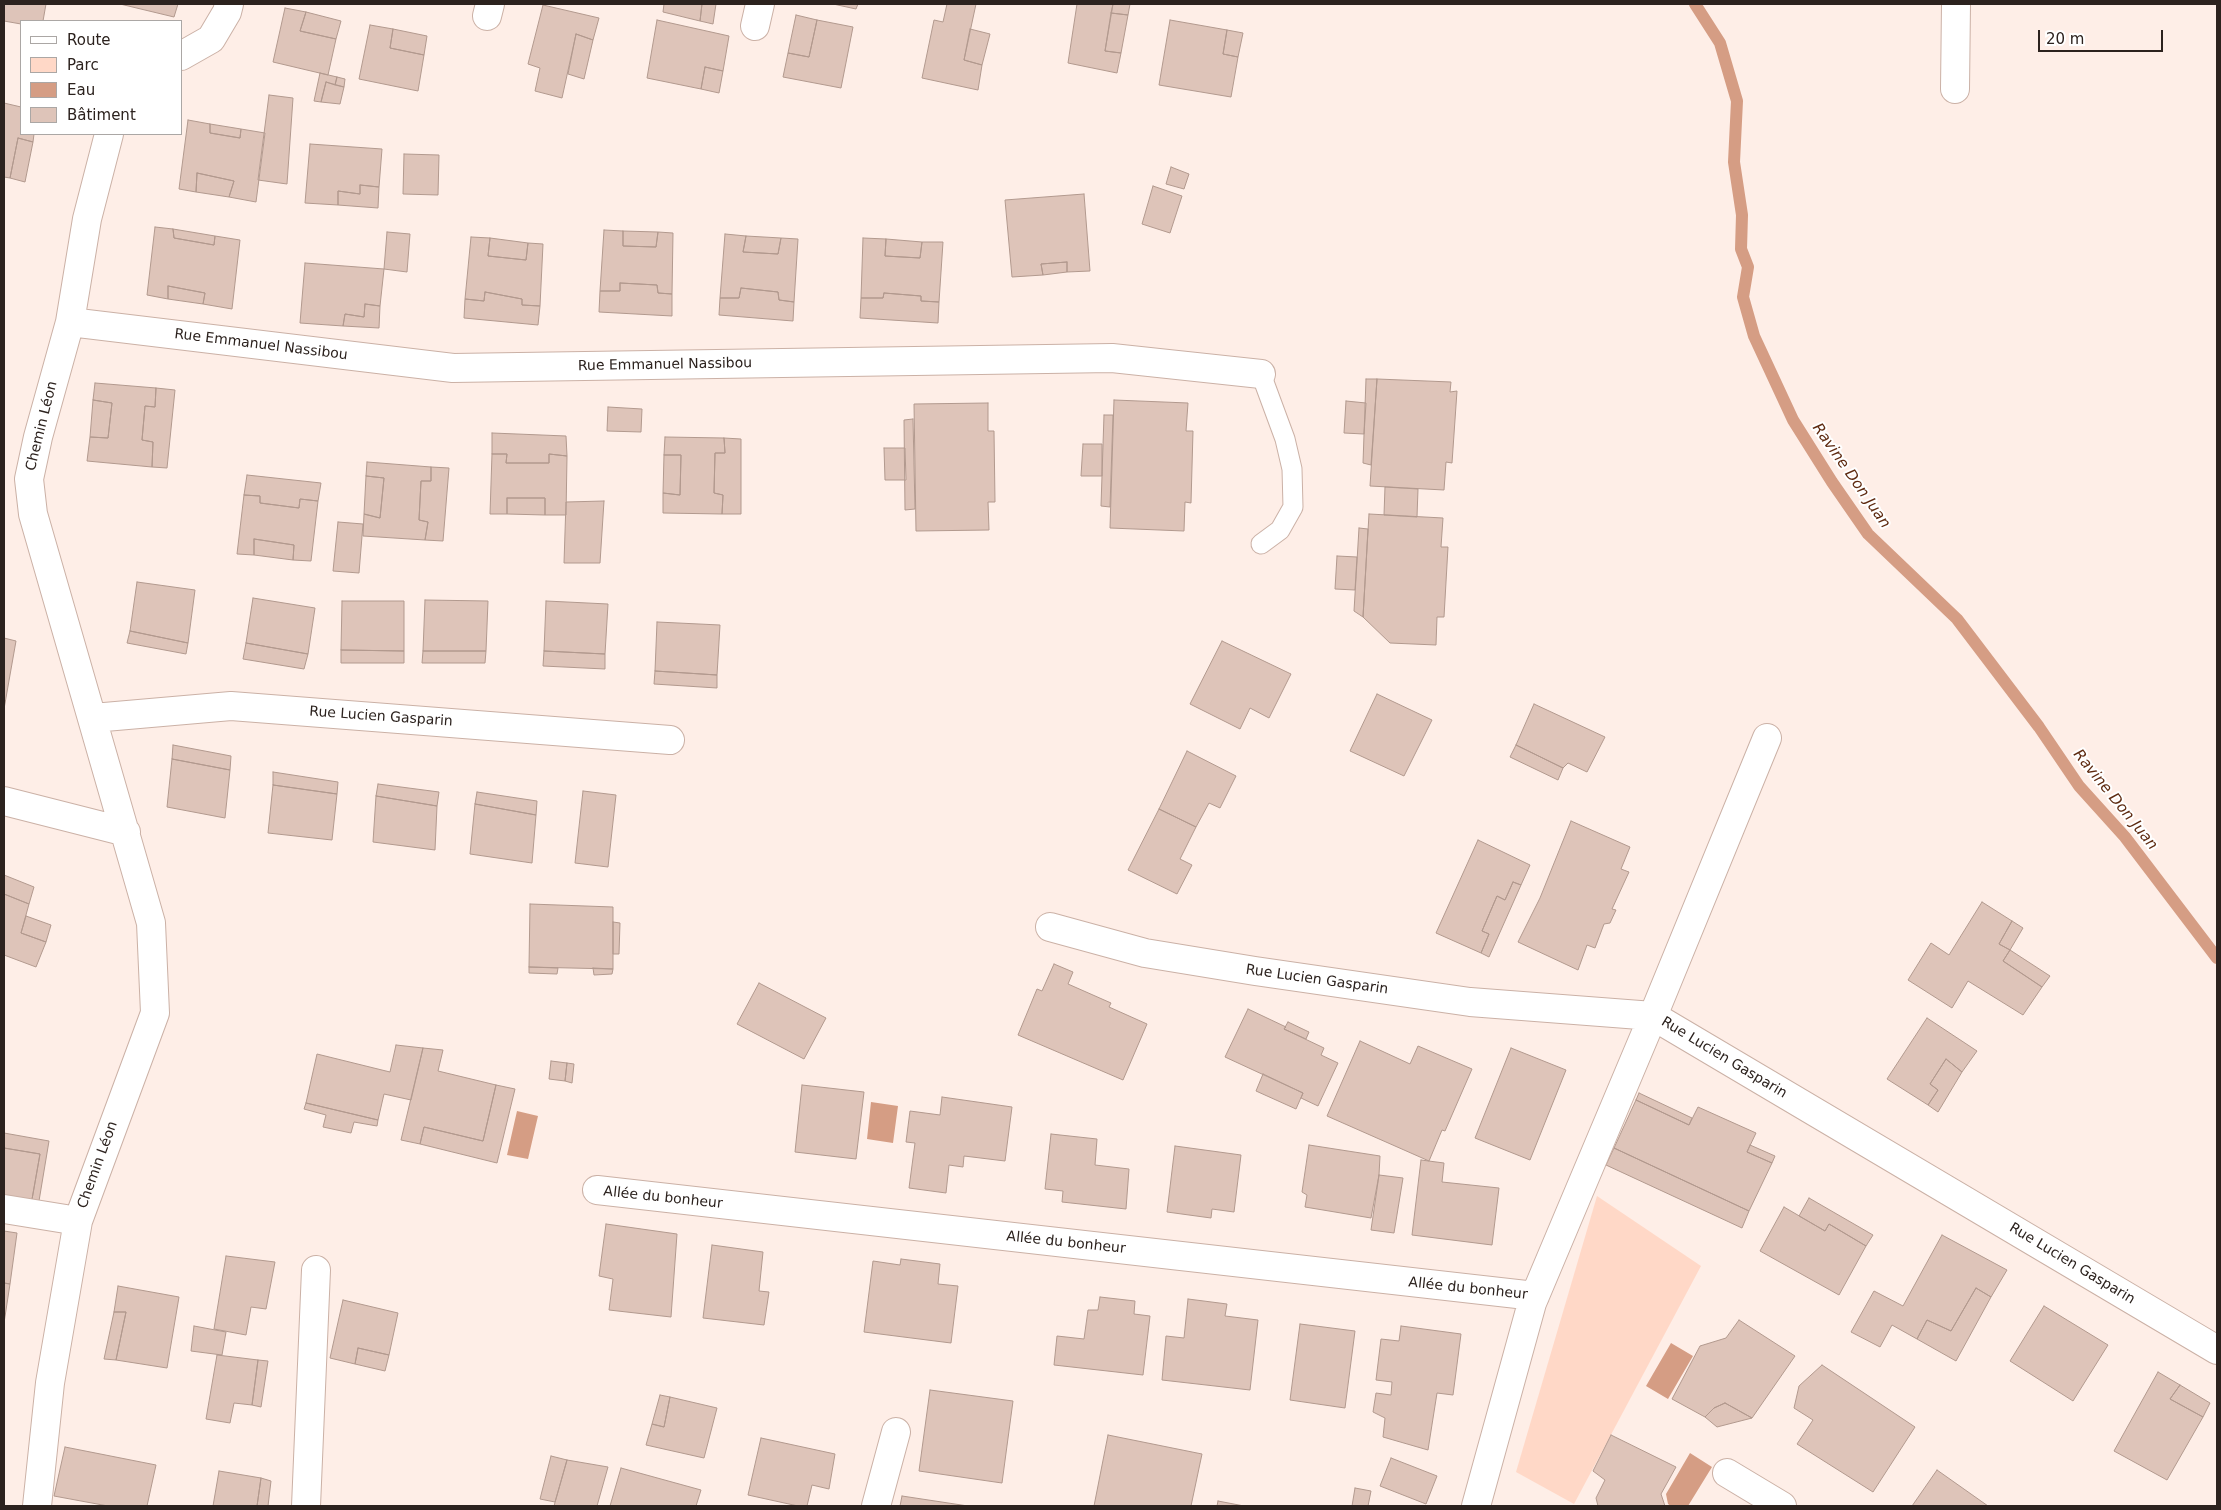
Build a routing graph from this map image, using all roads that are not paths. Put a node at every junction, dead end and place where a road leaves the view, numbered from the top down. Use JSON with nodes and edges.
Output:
{"nodes":[{"id":1,"x":229,"y":4,"type":"edge"},
{"id":2,"x":1956,"y":4,"type":"edge"},
{"id":3,"x":182,"y":55,"type":"edge"},
{"id":4,"x":1955,"y":89,"type":"dead end"},
{"id":5,"x":109,"y":135,"type":"edge"},
{"id":6,"x":70,"y":322,"type":"junction"},
{"id":7,"x":1261,"y":374,"type":"joint"},
{"id":8,"x":1261,"y":544,"type":"dead end"},
{"id":9,"x":93,"y":718,"type":"junction"},
{"id":10,"x":1767,"y":738,"type":"dead end"},
{"id":11,"x":670,"y":740,"type":"dead end"},
{"id":12,"x":4,"y":801,"type":"edge"},
{"id":13,"x":126,"y":832,"type":"junction"},
{"id":14,"x":1050,"y":927,"type":"dead end"},
{"id":15,"x":1653,"y":1016,"type":"junction"},
{"id":16,"x":596,"y":1190,"type":"dead end"},
{"id":17,"x":4,"y":1209,"type":"edge"},
{"id":18,"x":78,"y":1221,"type":"junction"},
{"id":19,"x":316,"y":1270,"type":"dead end"},
{"id":20,"x":1535,"y":1296,"type":"junction"},
{"id":21,"x":2217,"y":1350,"type":"edge"},
{"id":22,"x":896,"y":1432,"type":"dead end"},
{"id":23,"x":1727,"y":1473,"type":"dead end"},
{"id":24,"x":37,"y":1506,"type":"edge"},
{"id":25,"x":306,"y":1506,"type":"edge"},
{"id":26,"x":876,"y":1506,"type":"edge"},
{"id":27,"x":1476,"y":1506,"type":"edge"},
{"id":28,"x":1782,"y":1506,"type":"edge"}],
"edges":[{"from":1,"to":3,"type":"street"},
{"from":2,"to":4,"type":"street"},
{"from":5,"to":6,"type":"street","name":"Chemin Léon"},
{"from":6,"to":7,"type":"street","name":"Rue Emmanuel Nassibou"},
{"from":6,"to":9,"type":"street","name":"Chemin Léon"},
{"from":7,"to":8,"type":"lane"},
{"from":9,"to":11,"type":"street","name":"Rue Lucien Gasparin"},
{"from":9,"to":13,"type":"street","name":"Chemin Léon"},
{"from":10,"to":15,"type":"street","name":"Allée du bonheur"},
{"from":12,"to":13,"type":"street"},
{"from":13,"to":18,"type":"street","name":"Chemin Léon"},
{"from":14,"to":15,"type":"street","name":"Rue Lucien Gasparin"},
{"from":15,"to":20,"type":"street","name":"Allée du bonheur"},
{"from":15,"to":21,"type":"street","name":"Rue Lucien Gasparin"},
{"from":16,"to":20,"type":"street","name":"Allée du bonheur"},
{"from":17,"to":18,"type":"street"},
{"from":18,"to":24,"type":"street","name":"Chemin Léon"},
{"from":19,"to":25,"type":"street"},
{"from":20,"to":27,"type":"street","name":"Allée du bonheur"},
{"from":22,"to":26,"type":"street"},
{"from":23,"to":28,"type":"street"}]}
